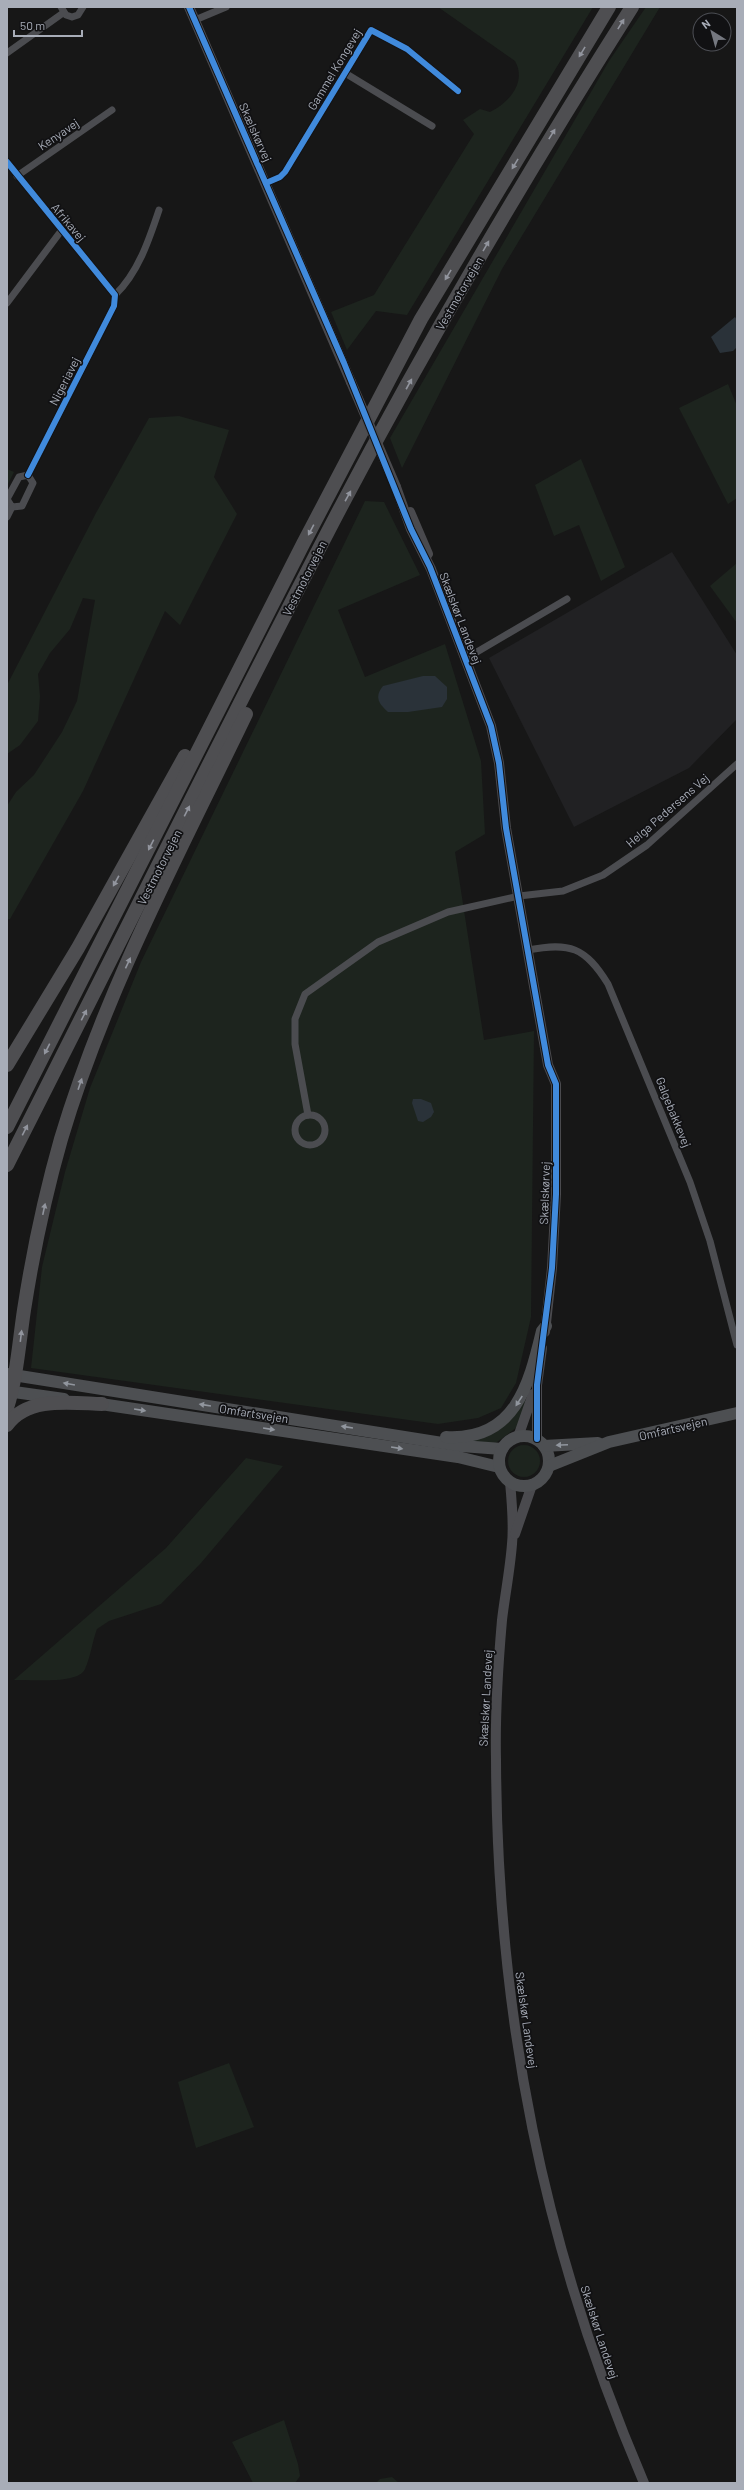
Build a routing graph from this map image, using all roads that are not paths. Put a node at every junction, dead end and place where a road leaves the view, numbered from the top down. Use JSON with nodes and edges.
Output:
{"nodes":[{"id":1,"x":83,"y":7,"type":"edge"},
{"id":2,"x":189,"y":7,"type":"edge"},
{"id":3,"x":226,"y":7,"type":"edge"},
{"id":4,"x":609,"y":7,"type":"edge"},
{"id":5,"x":632,"y":7,"type":"edge"},
{"id":6,"x":62,"y":10,"type":"edge"},
{"id":7,"x":194,"y":20,"type":"junction"},
{"id":8,"x":7,"y":53,"type":"edge"},
{"id":9,"x":344,"y":73,"type":"junction"},
{"id":10,"x":458,"y":91,"type":"dead end"},
{"id":11,"x":112,"y":110,"type":"dead end"},
{"id":12,"x":432,"y":126,"type":"dead end"},
{"id":13,"x":7,"y":162,"type":"edge"},
{"id":14,"x":17,"y":176,"type":"junction"},
{"id":15,"x":266,"y":183,"type":"junction"},
{"id":16,"x":159,"y":210,"type":"dead end"},
{"id":17,"x":61,"y":231,"type":"junction"},
{"id":18,"x":115,"y":295,"type":"junction"},
{"id":19,"x":7,"y":303,"type":"edge"},
{"id":20,"x":321,"y":310,"type":"joint"},
{"id":21,"x":28,"y":475,"type":"junction"},
{"id":22,"x":12,"y":507,"type":"junction"},
{"id":23,"x":337,"y":516,"type":"junction"},
{"id":24,"x":7,"y":517,"type":"edge"},
{"id":25,"x":567,"y":599,"type":"dead end"},
{"id":26,"x":254,"y":641,"type":"junction"},
{"id":27,"x":465,"y":659,"type":"junction"},
{"id":28,"x":737,"y":764,"type":"edge"},
{"id":29,"x":519,"y":896,"type":"junction"},
{"id":30,"x":528,"y":950,"type":"junction"},
{"id":31,"x":7,"y":1065,"type":"edge"},
{"id":32,"x":308,"y":1116,"type":"junction"},
{"id":33,"x":7,"y":1127,"type":"edge"},
{"id":34,"x":7,"y":1165,"type":"edge"},
{"id":35,"x":546,"y":1326,"type":"junction"},
{"id":36,"x":737,"y":1345,"type":"edge"},
{"id":37,"x":10,"y":1376,"type":"edge"},
{"id":38,"x":537,"y":1385,"type":"junction"},
{"id":39,"x":9,"y":1392,"type":"edge"},
{"id":40,"x":102,"y":1404,"type":"junction"},
{"id":41,"x":7,"y":1408,"type":"edge"},
{"id":42,"x":737,"y":1413,"type":"edge"},
{"id":43,"x":7,"y":1425,"type":"edge"},
{"id":44,"x":386,"y":1433,"type":"junction"},
{"id":45,"x":518,"y":1437,"type":"junction"},
{"id":46,"x":609,"y":1442,"type":"junction"},
{"id":47,"x":540,"y":1443,"type":"junction"},
{"id":48,"x":502,"y":1449,"type":"junction"},
{"id":49,"x":549,"y":1466,"type":"junction"},
{"id":50,"x":499,"y":1467,"type":"junction"},
{"id":51,"x":510,"y":1482,"type":"junction"},
{"id":52,"x":532,"y":1485,"type":"junction"},
{"id":53,"x":512,"y":1542,"type":"junction"},
{"id":54,"x":644,"y":2483,"type":"edge"}],
"edges":[{"from":1,"to":6,"type":"street"},
{"from":2,"to":7,"type":"street","name":"Skælskørvej"},
{"from":3,"to":7,"type":"street"},
{"from":4,"to":26,"type":"highway","name":"Vestmotorvejen","one_way":true},
{"from":23,"to":5,"type":"highway","name":"Vestmotorvejen","one_way":true},
{"from":6,"to":8,"type":"street"},
{"from":7,"to":15,"type":"street","name":"Skælskørvej"},
{"from":9,"to":10,"type":"street","name":"Gammel Kongevej"},
{"from":9,"to":12,"type":"street","name":"Gammel Kongevej"},
{"from":9,"to":15,"type":"street","name":"Gammel Kongevej"},
{"from":11,"to":14,"type":"street","name":"Kenyavej"},
{"from":13,"to":14,"type":"street","name":"Afrikavej"},
{"from":14,"to":17,"type":"street","name":"Afrikavej"},
{"from":15,"to":20,"type":"street","name":"Skælskørvej"},
{"from":16,"to":18,"type":"street"},
{"from":17,"to":18,"type":"street","name":"Afrikavej"},
{"from":17,"to":19,"type":"street"},
{"from":18,"to":21,"type":"street","name":"Nigeriavej"},
{"from":20,"to":27,"type":"street","name":"Skælskør Landevej","bridge":true},
{"from":21,"to":22,"type":"street"},
{"from":21,"to":22,"type":"street"},
{"from":22,"to":24,"type":"street"},
{"from":34,"to":23,"type":"highway","name":"Vestmotorvejen","one_way":true},
{"from":37,"to":23,"type":"highway","one_way":true},
{"from":25,"to":27,"type":"street","name":"Skælskør Landevej"},
{"from":26,"to":31,"type":"highway","one_way":true},
{"from":26,"to":33,"type":"highway","name":"Vestmotorvejen","one_way":true},
{"from":27,"to":29,"type":"street","name":"Skælskør Landevej"},
{"from":28,"to":29,"type":"street","name":"Helga Pedersens Vej"},
{"from":29,"to":30,"type":"street","name":"Skælskør Landevej"},
{"from":29,"to":32,"type":"street","name":"Helga Pedersens Vej"},
{"from":30,"to":35,"type":"street","name":"Skælskørvej"},
{"from":30,"to":36,"type":"street","name":"Galgebakkevej"},
{"from":32,"to":32,"type":"street"},
{"from":35,"to":38,"type":"street","name":"Skælskørvej"},
{"from":35,"to":44,"type":"main road","one_way":true},
{"from":37,"to":39,"type":"highway"},
{"from":44,"to":37,"type":"main road","name":"Omfartsvejen","one_way":true},
{"from":38,"to":45,"type":"street","name":"Skælskørvej"},
{"from":38,"to":47,"type":"street","name":"Skælskørvej"},
{"from":39,"to":40,"type":"main road","name":"Omfartsvejen"},
{"from":39,"to":41,"type":"highway"},
{"from":40,"to":43,"type":"highway"},
{"from":40,"to":50,"type":"main road","name":"Omfartsvejen","one_way":true},
{"from":42,"to":46,"type":"main road","name":"Omfartsvejen"},
{"from":44,"to":48,"type":"main road","name":"Omfartsvejen"},
{"from":45,"to":47,"type":"main road"},
{"from":45,"to":48,"type":"main road"},
{"from":46,"to":47,"type":"main road","name":"Omfartsvejen","one_way":true},
{"from":46,"to":49,"type":"main road","name":"Omfartsvejen"},
{"from":47,"to":49,"type":"main road"},
{"from":48,"to":50,"type":"main road"},
{"from":49,"to":52,"type":"main road"},
{"from":50,"to":51,"type":"main road"},
{"from":51,"to":52,"type":"main road"},
{"from":51,"to":53,"type":"street","name":"Skælskør Landevej"},
{"from":52,"to":53,"type":"street","name":"Skælskør Landevej"},
{"from":53,"to":54,"type":"street","name":"Skælskør Landevej"}]}
